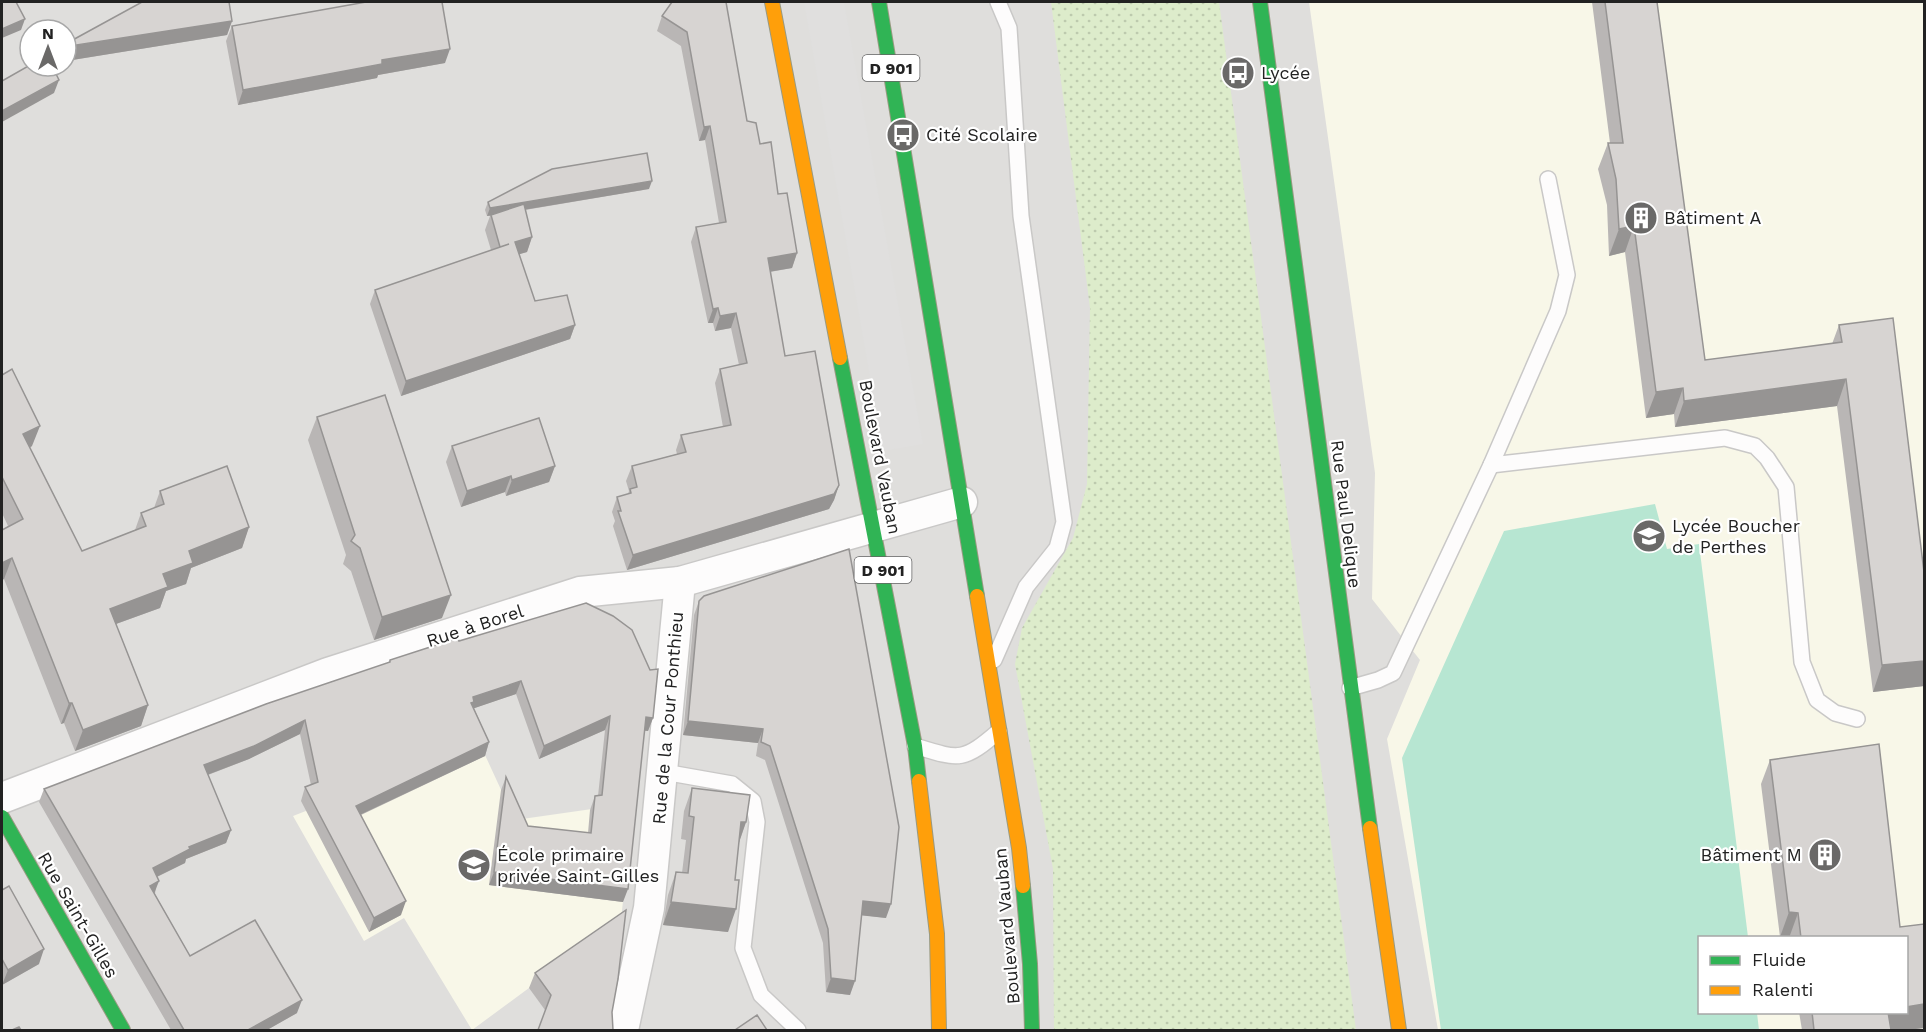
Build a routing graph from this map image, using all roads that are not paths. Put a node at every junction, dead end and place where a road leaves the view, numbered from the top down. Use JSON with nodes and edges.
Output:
{"nodes":[{"id":1,"x":772,"y":2,"type":"edge"},
{"id":2,"x":879,"y":2,"type":"edge"},
{"id":3,"x":998,"y":2,"type":"edge"},
{"id":4,"x":1260,"y":2,"type":"edge"},
{"id":5,"x":1548,"y":179,"type":"dead end"},
{"id":6,"x":1491,"y":465,"type":"junction"},
{"id":7,"x":962,"y":502,"type":"junction"},
{"id":8,"x":875,"y":526,"type":"junction"},
{"id":9,"x":680,"y":582,"type":"junction"},
{"id":10,"x":990,"y":668,"type":"junction"},
{"id":11,"x":1350,"y":688,"type":"junction"},
{"id":12,"x":1857,"y":719,"type":"dead end"},
{"id":13,"x":999,"y":731,"type":"junction"},
{"id":14,"x":915,"y":746,"type":"junction"},
{"id":15,"x":664,"y":772,"type":"junction"},
{"id":16,"x":2,"y":798,"type":"edge"},
{"id":17,"x":2,"y":818,"type":"edge"},
{"id":18,"x":123,"y":1030,"type":"edge"},
{"id":19,"x":623,"y":1030,"type":"edge"},
{"id":20,"x":798,"y":1030,"type":"edge"},
{"id":21,"x":939,"y":1030,"type":"edge"},
{"id":22,"x":1032,"y":1030,"type":"edge"},
{"id":23,"x":1399,"y":1030,"type":"edge"}],
"edges":[{"from":1,"to":8,"type":"main road","name":"Boulevard Vauban","number":"D 901"},
{"from":2,"to":7,"type":"main road","name":"Boulevard Vauban","number":"D 901"},
{"from":3,"to":10,"type":"lane"},
{"from":4,"to":11,"type":"main road","name":"Rue Paul Delique"},
{"from":5,"to":6,"type":"lane"},
{"from":6,"to":11,"type":"lane"},
{"from":6,"to":12,"type":"lane"},
{"from":7,"to":8,"type":"street","name":"Rue à Borel"},
{"from":7,"to":10,"type":"main road","name":"Boulevard Vauban","number":"D 901"},
{"from":8,"to":9,"type":"street","name":"Rue à Borel"},
{"from":8,"to":14,"type":"main road","name":"Boulevard Vauban","number":"D 901"},
{"from":9,"to":15,"type":"street","name":"Rue de la Cour Ponthieu"},
{"from":9,"to":16,"type":"street","name":"Rue à Borel"},
{"from":10,"to":13,"type":"main road","name":"Boulevard Vauban","number":"D 901"},
{"from":11,"to":23,"type":"main road","name":"Rue Paul Delique"},
{"from":13,"to":14,"type":"lane"},
{"from":13,"to":22,"type":"main road","name":"Boulevard Vauban","number":"D 901"},
{"from":14,"to":21,"type":"main road","name":"Boulevard Vauban","number":"D 901"},
{"from":15,"to":19,"type":"street","name":"Rue de la Cour Ponthieu"},
{"from":15,"to":20,"type":"lane"},
{"from":17,"to":18,"type":"main road","name":"Rue Saint-Gilles"}]}
